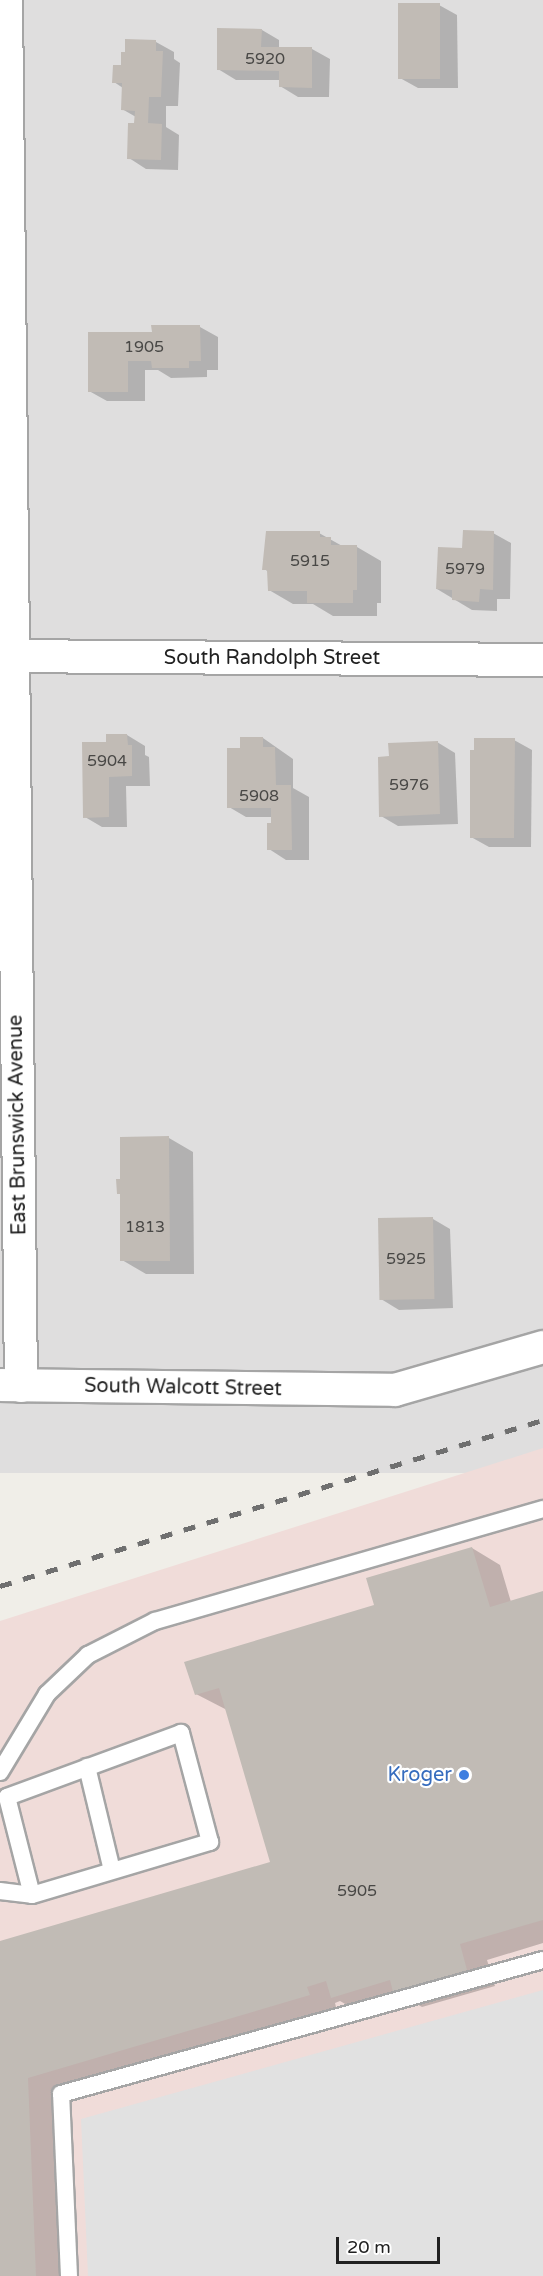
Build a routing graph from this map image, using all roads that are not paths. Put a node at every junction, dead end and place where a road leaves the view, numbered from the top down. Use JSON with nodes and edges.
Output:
{"nodes":[{"id":1,"x":6,"y":0,"type":"edge"},
{"id":2,"x":6,"y":656,"type":"edge"},
{"id":3,"x":543,"y":660,"type":"edge"},
{"id":4,"x":543,"y":1347,"type":"edge"},
{"id":5,"x":11,"y":1385,"type":"edge"},
{"id":6,"x":543,"y":1509,"type":"edge"},
{"id":7,"x":87,"y":1767,"type":"junction"},
{"id":8,"x":0,"y":1772,"type":"edge"},
{"id":9,"x":3,"y":1797,"type":"edge"},
{"id":10,"x":112,"y":1870,"type":"junction"},
{"id":11,"x":0,"y":1891,"type":"edge"},
{"id":12,"x":32,"y":1895,"type":"junction"},
{"id":13,"x":543,"y":1960,"type":"edge"},
{"id":14,"x":69,"y":2276,"type":"edge"}],
"edges":[{"from":1,"to":2,"type":"street","name":"East Brunswick Avenue"},
{"from":2,"to":3,"type":"street","name":"South Randolph Street"},
{"from":2,"to":5,"type":"street","name":"East Brunswick Avenue"},
{"from":4,"to":5,"type":"street","name":"South Walcott Street"},
{"from":6,"to":8,"type":"lane"},
{"from":7,"to":9,"type":"lane"},
{"from":7,"to":10,"type":"lane"},
{"from":7,"to":10,"type":"lane"},
{"from":9,"to":12,"type":"lane"},
{"from":10,"to":12,"type":"lane"},
{"from":11,"to":12,"type":"lane"},
{"from":13,"to":14,"type":"lane"}]}
